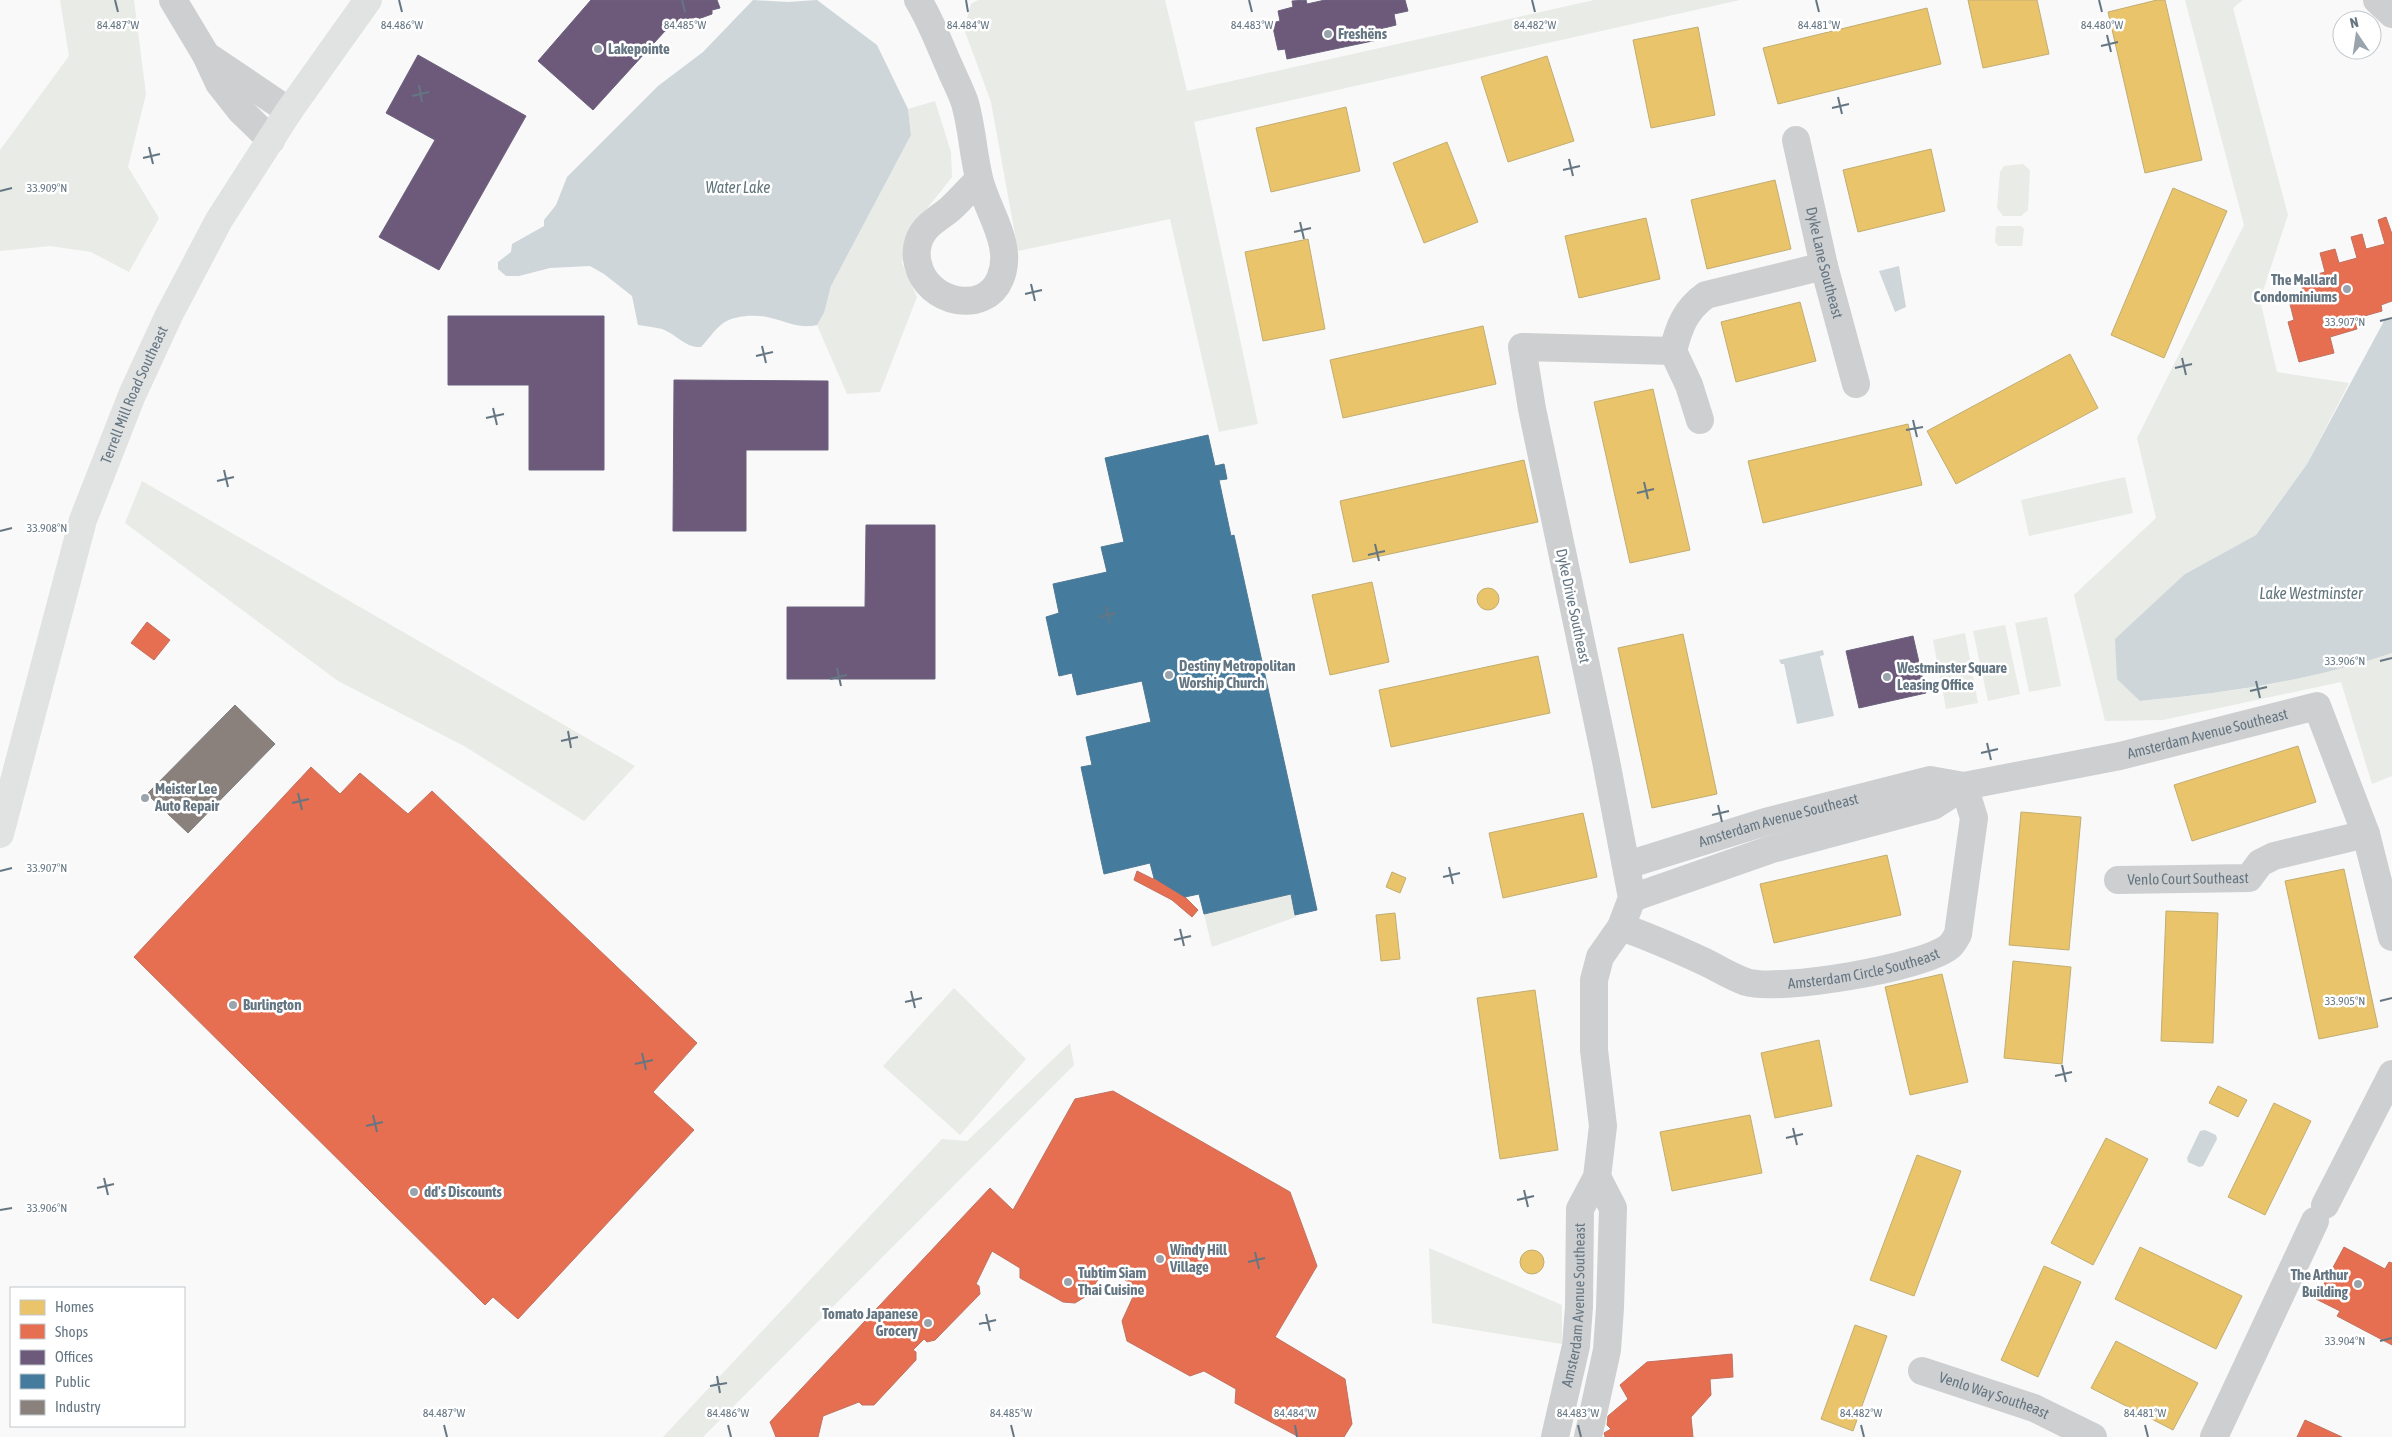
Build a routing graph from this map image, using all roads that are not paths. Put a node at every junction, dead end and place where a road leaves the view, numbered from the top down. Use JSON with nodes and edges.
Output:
{"nodes":[{"id":1,"x":173,"y":0,"type":"edge"},
{"id":2,"x":368,"y":0,"type":"edge"},
{"id":3,"x":919,"y":0,"type":"edge"},
{"id":4,"x":2377,"y":0,"type":"edge"},
{"id":5,"x":2392,"y":14,"type":"edge"},
{"id":6,"x":206,"y":55,"type":"junction"},
{"id":7,"x":289,"y":111,"type":"junction"},
{"id":8,"x":271,"y":140,"type":"junction"},
{"id":9,"x":1796,"y":140,"type":"dead end"},
{"id":10,"x":979,"y":180,"type":"dead end"},
{"id":11,"x":1824,"y":266,"type":"junction"},
{"id":12,"x":1673,"y":351,"type":"junction"},
{"id":13,"x":1856,"y":384,"type":"dead end"},
{"id":14,"x":1700,"y":420,"type":"dead end"},
{"id":15,"x":1964,"y":786,"type":"junction"},
{"id":16,"x":0,"y":834,"type":"edge"},
{"id":17,"x":2366,"y":834,"type":"junction"},
{"id":18,"x":1626,"y":865,"type":"junction"},
{"id":19,"x":2118,"y":880,"type":"dead end"},
{"id":20,"x":1632,"y":898,"type":"junction"},
{"id":21,"x":1621,"y":926,"type":"junction"},
{"id":22,"x":2392,"y":937,"type":"edge"},
{"id":23,"x":2392,"y":1074,"type":"edge"},
{"id":24,"x":1597,"y":1177,"type":"junction"},
{"id":25,"x":1922,"y":1371,"type":"dead end"},
{"id":26,"x":1555,"y":1437,"type":"edge"},
{"id":27,"x":1588,"y":1437,"type":"edge"},
{"id":28,"x":2093,"y":1437,"type":"edge"},
{"id":29,"x":2214,"y":1437,"type":"edge"}],
"edges":[{"from":1,"to":6,"type":"street"},
{"from":2,"to":7,"type":"main road","name":"Terrell Mill Road Southeast"},
{"from":3,"to":10,"type":"street"},
{"from":4,"to":5,"type":"street"},
{"from":6,"to":7,"type":"street"},
{"from":6,"to":8,"type":"street"},
{"from":7,"to":8,"type":"main road","name":"Terrell Mill Road Southeast"},
{"from":8,"to":16,"type":"main road","name":"Terrell Mill Road Southeast"},
{"from":9,"to":11,"type":"street","name":"Dyke Lane Southeast"},
{"from":11,"to":12,"type":"street"},
{"from":11,"to":13,"type":"street","name":"Dyke Lane Southeast"},
{"from":12,"to":14,"type":"street"},
{"from":12,"to":18,"type":"street","name":"Dyke Drive Southeast"},
{"from":15,"to":17,"type":"street","name":"Amsterdam Avenue Southeast"},
{"from":15,"to":18,"type":"street","name":"Amsterdam Avenue Southeast"},
{"from":15,"to":20,"type":"street","name":"Amsterdam Avenue Southeast"},
{"from":15,"to":21,"type":"street","name":"Amsterdam Circle Southeast"},
{"from":17,"to":19,"type":"street","name":"Venlo Court Southeast"},
{"from":17,"to":22,"type":"street"},
{"from":18,"to":20,"type":"street"},
{"from":20,"to":21,"type":"street","name":"Amsterdam Avenue Southeast"},
{"from":21,"to":24,"type":"street","name":"Amsterdam Avenue Southeast"},
{"from":23,"to":29,"type":"street"},
{"from":24,"to":26,"type":"street","name":"Amsterdam Avenue Southeast"},
{"from":24,"to":27,"type":"street"},
{"from":25,"to":28,"type":"street","name":"Venlo Way Southeast"}]}
